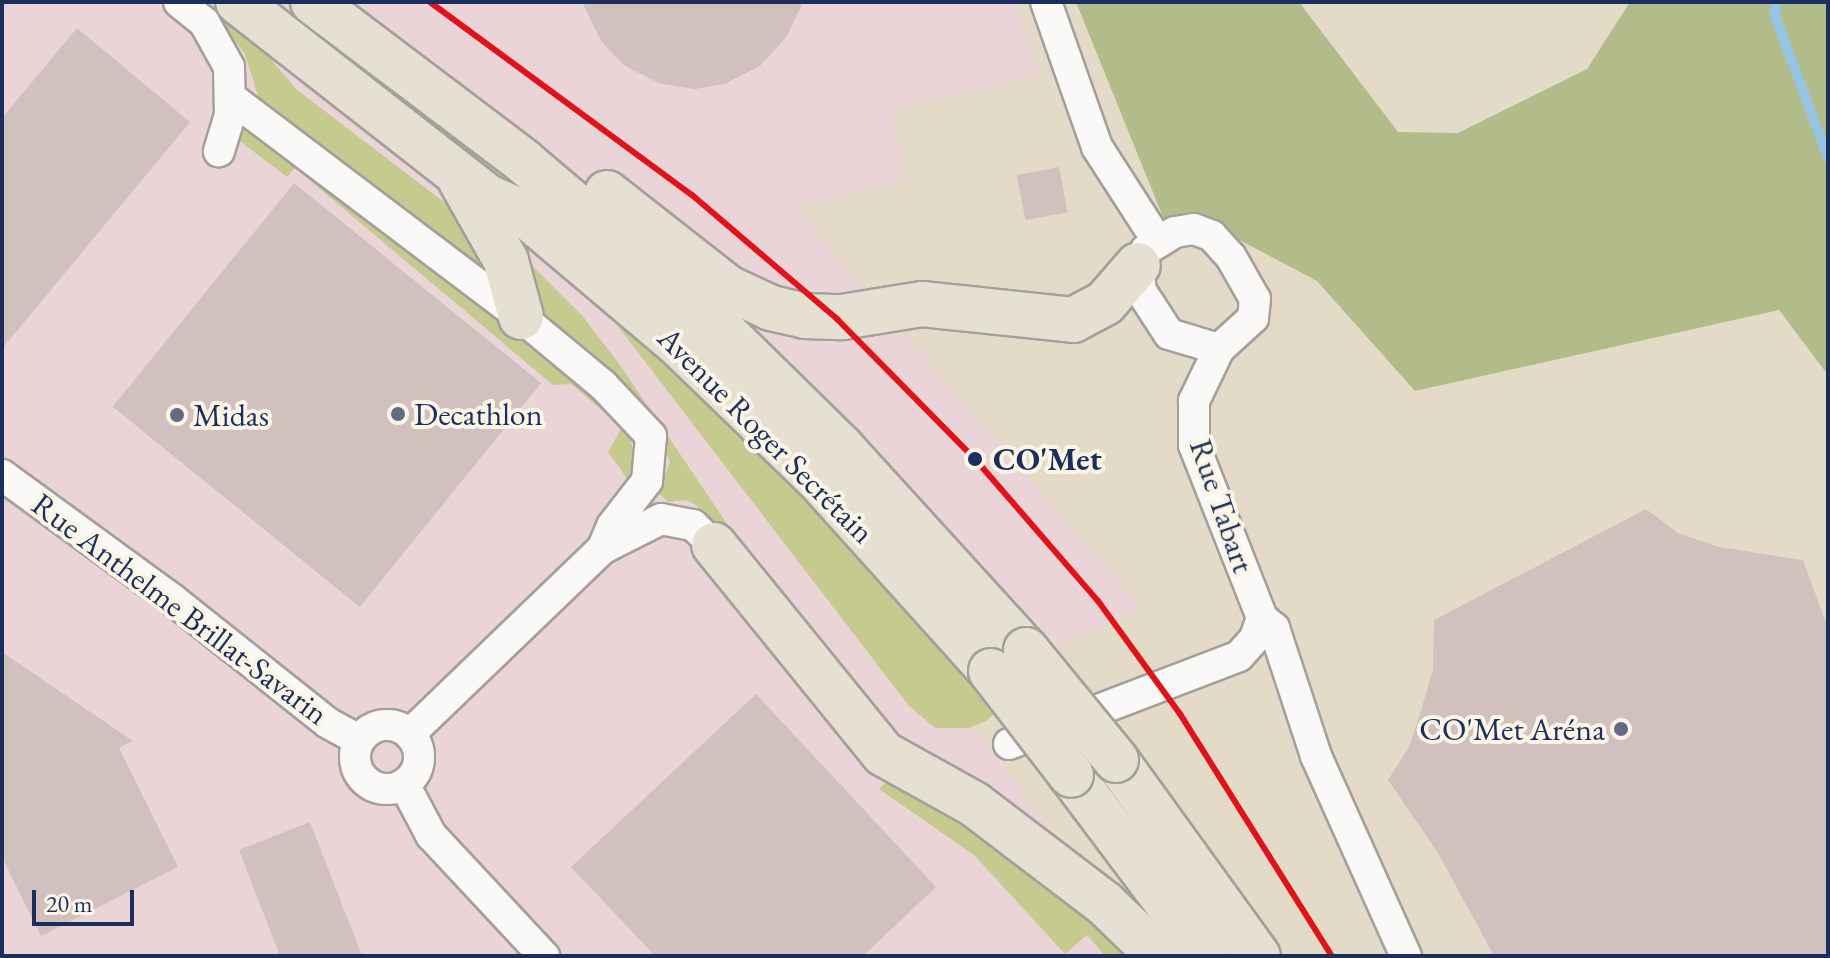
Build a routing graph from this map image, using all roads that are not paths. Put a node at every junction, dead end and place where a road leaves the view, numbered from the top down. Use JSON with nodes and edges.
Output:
{"nodes":[{"id":1,"x":179,"y":2,"type":"edge"},
{"id":2,"x":238,"y":2,"type":"edge"},
{"id":3,"x":313,"y":2,"type":"edge"},
{"id":4,"x":333,"y":2,"type":"edge"},
{"id":5,"x":1046,"y":2,"type":"edge"},
{"id":6,"x":230,"y":97,"type":"junction"},
{"id":7,"x":219,"y":151,"type":"dead end"},
{"id":8,"x":453,"y":169,"type":"junction"},
{"id":9,"x":1148,"y":252,"type":"junction"},
{"id":10,"x":521,"y":317,"type":"junction"},
{"id":11,"x":1219,"y":349,"type":"junction"},
{"id":12,"x":2,"y":475,"type":"edge"},
{"id":13,"x":714,"y":545,"type":"joint"},
{"id":14,"x":602,"y":549,"type":"junction"},
{"id":15,"x":1262,"y":618,"type":"junction"},
{"id":16,"x":1008,"y":660,"type":"junction"},
{"id":17,"x":410,"y":734,"type":"junction"},
{"id":18,"x":359,"y":740,"type":"junction"},
{"id":19,"x":1009,"y":744,"type":"dead end"},
{"id":20,"x":404,"y":784,"type":"junction"},
{"id":21,"x":544,"y":956,"type":"edge"},
{"id":22,"x":1159,"y":956,"type":"edge"},
{"id":23,"x":1207,"y":956,"type":"edge"},
{"id":24,"x":1258,"y":956,"type":"edge"},
{"id":25,"x":1406,"y":956,"type":"edge"}],
"edges":[{"from":1,"to":6,"type":"street"},
{"from":2,"to":8,"type":"main road","name":"Avenue Roger Secrétain"},
{"from":3,"to":16,"type":"main road","name":"Avenue Roger Secrétain"},
{"from":4,"to":9,"type":"main road"},
{"from":5,"to":9,"type":"street"},
{"from":6,"to":7,"type":"street"},
{"from":6,"to":10,"type":"street"},
{"from":8,"to":10,"type":"main road"},
{"from":8,"to":16,"type":"main road","name":"Avenue Roger Secrétain"},
{"from":9,"to":11,"type":"street"},
{"from":9,"to":11,"type":"street"},
{"from":10,"to":14,"type":"street"},
{"from":11,"to":15,"type":"street","name":"Rue Tabart"},
{"from":12,"to":18,"type":"street","name":"Rue Anthelme Brillat-Savarin"},
{"from":13,"to":14,"type":"street"},
{"from":13,"to":22,"type":"main road"},
{"from":14,"to":17,"type":"street"},
{"from":15,"to":19,"type":"street"},
{"from":15,"to":25,"type":"street","name":"Rue Tabart"},
{"from":16,"to":23,"type":"main road","name":"Avenue Roger Secrétain","bridge":true},
{"from":16,"to":24,"type":"main road","name":"Avenue Roger Secrétain","bridge":true},
{"from":17,"to":18,"type":"street"},
{"from":17,"to":20,"type":"street"},
{"from":18,"to":20,"type":"street"},
{"from":20,"to":21,"type":"street"}]}
